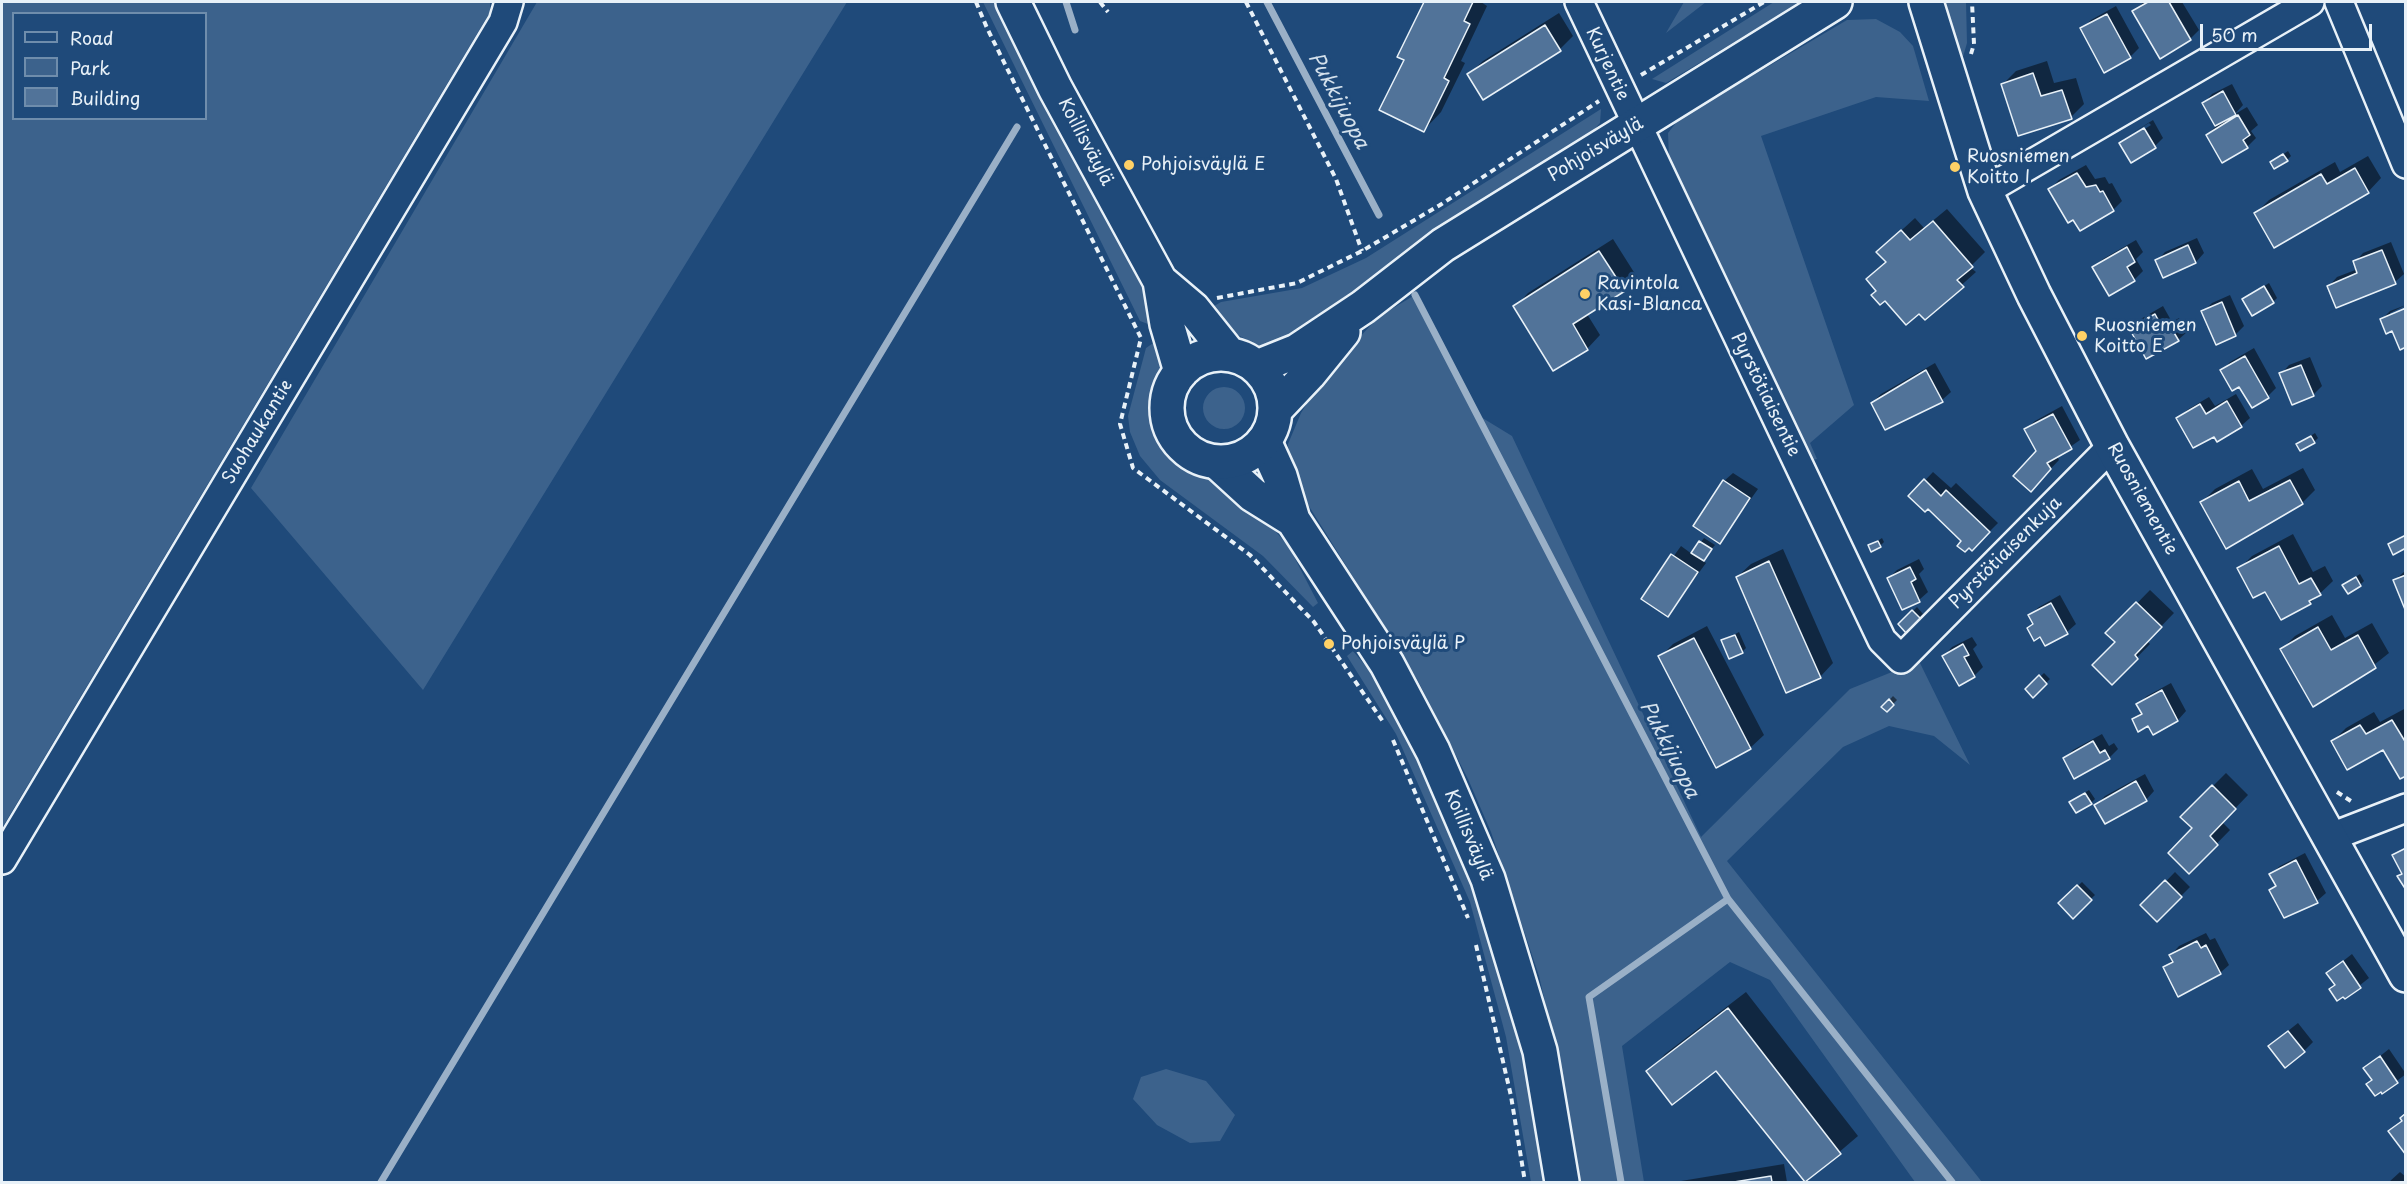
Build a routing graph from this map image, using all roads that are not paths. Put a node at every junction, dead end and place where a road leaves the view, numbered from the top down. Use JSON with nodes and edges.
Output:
{"nodes":[{"id":1,"x":509,"y":2,"type":"edge"},
{"id":2,"x":1012,"y":2,"type":"edge"},
{"id":3,"x":1579,"y":2,"type":"edge"},
{"id":4,"x":1835,"y":2,"type":"edge"},
{"id":5,"x":1926,"y":2,"type":"edge"},
{"id":6,"x":2310,"y":2,"type":"edge"},
{"id":7,"x":2339,"y":2,"type":"edge"},
{"id":8,"x":1636,"y":126,"type":"junction"},
{"id":9,"x":2406,"y":164,"type":"edge"},
{"id":10,"x":1985,"y":191,"type":"junction"},
{"id":11,"x":1363,"y":307,"type":"junction"},
{"id":12,"x":1167,"y":324,"type":"junction"},
{"id":13,"x":1243,"y":361,"type":"junction"},
{"id":14,"x":1181,"y":372,"type":"junction"},
{"id":15,"x":1275,"y":410,"type":"junction"},
{"id":16,"x":1264,"y":441,"type":"junction"},
{"id":17,"x":2112,"y":446,"type":"junction"},
{"id":18,"x":1218,"y":463,"type":"junction"},
{"id":19,"x":1293,"y":520,"type":"junction"},
{"id":20,"x":1901,"y":659,"type":"joint"},
{"id":21,"x":2406,"y":808,"type":"edge"},
{"id":22,"x":2331,"y":837,"type":"junction"},
{"id":23,"x":2,"y":860,"type":"edge"},
{"id":24,"x":2406,"y":975,"type":"edge"},
{"id":25,"x":1562,"y":1182,"type":"edge"}],
"edges":[{"from":1,"to":23,"type":"street","name":"Suohaukantie"},
{"from":2,"to":12,"type":"street","name":"Koillisväylä"},
{"from":3,"to":8,"type":"street","name":"Kurjentie"},
{"from":4,"to":8,"type":"street","name":"Pohjoisväylä"},
{"from":5,"to":10,"type":"street","name":"Ruosniementie"},
{"from":6,"to":10,"type":"street"},
{"from":7,"to":9,"type":"street"},
{"from":8,"to":11,"type":"street","name":"Pohjoisväylä"},
{"from":8,"to":20,"type":"street","name":"Pyrstötiaisentie"},
{"from":10,"to":17,"type":"street","name":"Ruosniementie"},
{"from":11,"to":13,"type":"street","name":"Pohjoisväylä"},
{"from":11,"to":15,"type":"street","name":"Pohjoisväylä"},
{"from":12,"to":13,"type":"street","name":"Koillisväylä"},
{"from":12,"to":14,"type":"street"},
{"from":13,"to":14,"type":"street"},
{"from":13,"to":15,"type":"street"},
{"from":14,"to":18,"type":"street"},
{"from":15,"to":16,"type":"street"},
{"from":16,"to":18,"type":"street"},
{"from":16,"to":19,"type":"street","name":"Koillisväylä"},
{"from":17,"to":20,"type":"street","name":"Pyrstötiaisenkuja"},
{"from":17,"to":22,"type":"street","name":"Ruosniementie"},
{"from":18,"to":19,"type":"street","name":"Koillisväylä"},
{"from":19,"to":25,"type":"street","name":"Koillisväylä"},
{"from":21,"to":22,"type":"street"},
{"from":22,"to":24,"type":"street","name":"Ruosniementie"}]}
